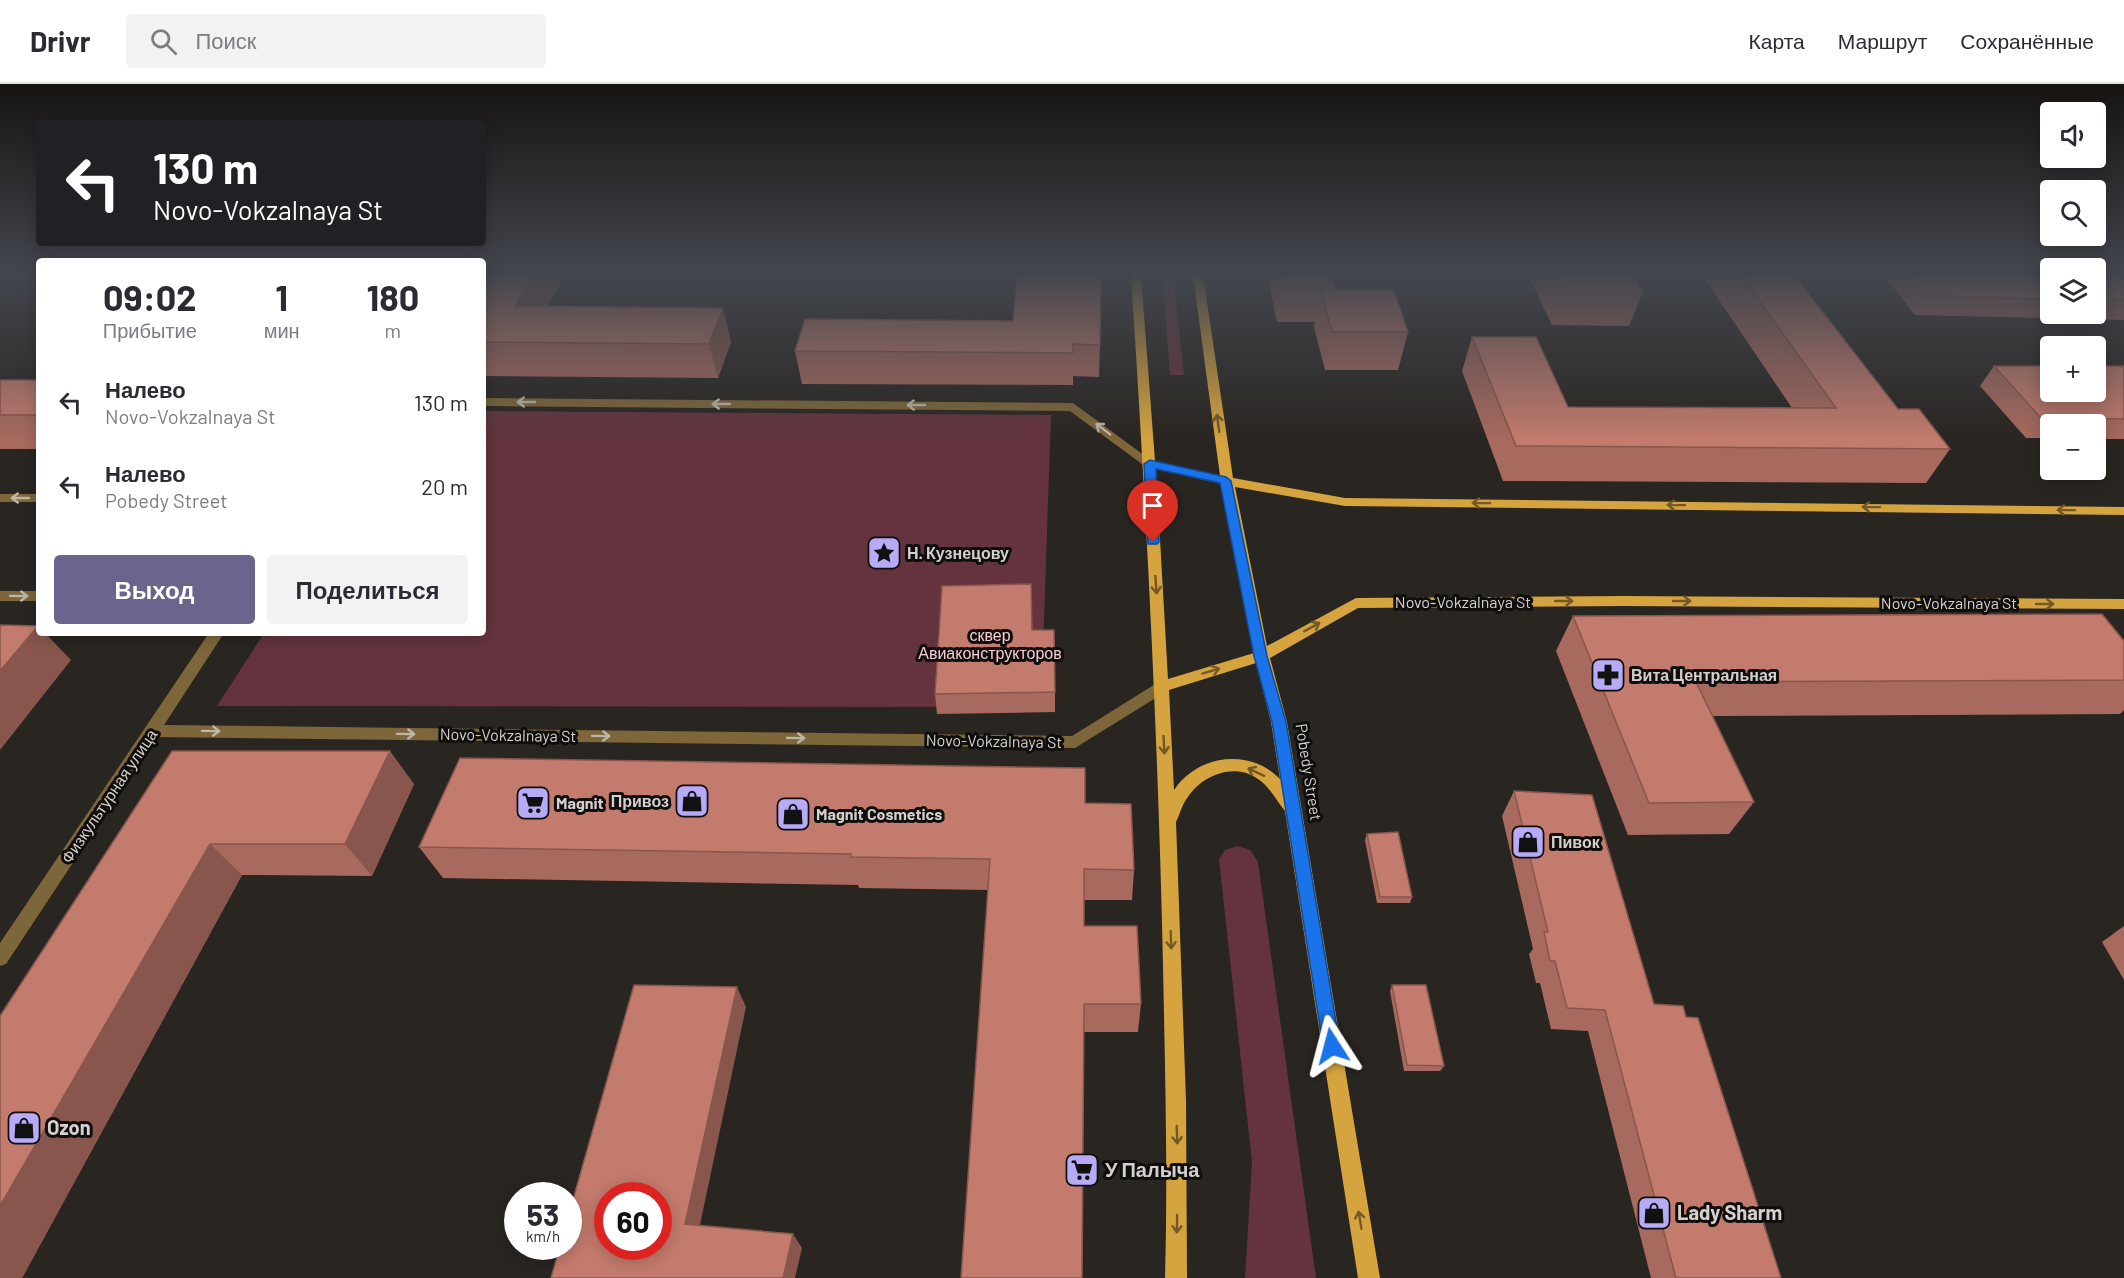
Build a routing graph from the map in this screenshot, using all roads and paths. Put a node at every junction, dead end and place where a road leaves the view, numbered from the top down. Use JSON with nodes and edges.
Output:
{"nodes":[{"id":1,"x":1140,"y":331,"type":"edge"},
{"id":2,"x":1206,"y":331,"type":"edge"},
{"id":3,"x":486,"y":402,"type":"edge"},
{"id":4,"x":1150,"y":464,"type":"junction"},
{"id":5,"x":1226,"y":481,"type":"junction"},
{"id":6,"x":0,"y":498,"type":"edge"},
{"id":7,"x":36,"y":498,"type":"edge"},
{"id":8,"x":2124,"y":511,"type":"edge"},
{"id":9,"x":0,"y":596,"type":"edge"},
{"id":10,"x":36,"y":596,"type":"edge"},
{"id":11,"x":2124,"y":604,"type":"edge"},
{"id":12,"x":215,"y":636,"type":"edge"},
{"id":13,"x":1261,"y":656,"type":"junction"},
{"id":14,"x":1162,"y":687,"type":"junction"},
{"id":15,"x":153,"y":731,"type":"junction"},
{"id":16,"x":1294,"y":814,"type":"junction"},
{"id":17,"x":1168,"y":822,"type":"junction"},
{"id":18,"x":0,"y":958,"type":"edge"},
{"id":19,"x":1176,"y":1278,"type":"edge"},
{"id":20,"x":1369,"y":1278,"type":"edge"}],
"edges":[{"from":1,"to":4,"type":"main road"},
{"from":5,"to":2,"type":"main road","name":"Pobedy Street","one_way":true},
{"from":4,"to":3,"type":"street","one_way":true},
{"from":4,"to":5,"type":"main road"},
{"from":4,"to":14,"type":"main road","one_way":true},
{"from":8,"to":5,"type":"main road","one_way":true},
{"from":5,"to":13,"type":"main road","name":"Pobedy Street"},
{"from":7,"to":6,"type":"street","one_way":true},
{"from":9,"to":10,"type":"street","one_way":true},
{"from":13,"to":11,"type":"main road","name":"Novo-Vokzalnaya St","one_way":true},
{"from":12,"to":15,"type":"street","name":"Физкультурная улица"},
{"from":14,"to":13,"type":"main road","name":"Novo-Vokzalnaya St","one_way":true},
{"from":13,"to":16,"type":"main road","name":"Pobedy Street"},
{"from":15,"to":14,"type":"street","name":"Novo-Vokzalnaya St","one_way":true},
{"from":14,"to":17,"type":"main road","one_way":true},
{"from":15,"to":18,"type":"street","name":"Физкультурная улица"},
{"from":16,"to":17,"type":"main road","one_way":true},
{"from":20,"to":16,"type":"main road","name":"Pobedy Street","one_way":true},
{"from":17,"to":19,"type":"main road","one_way":true}]}
